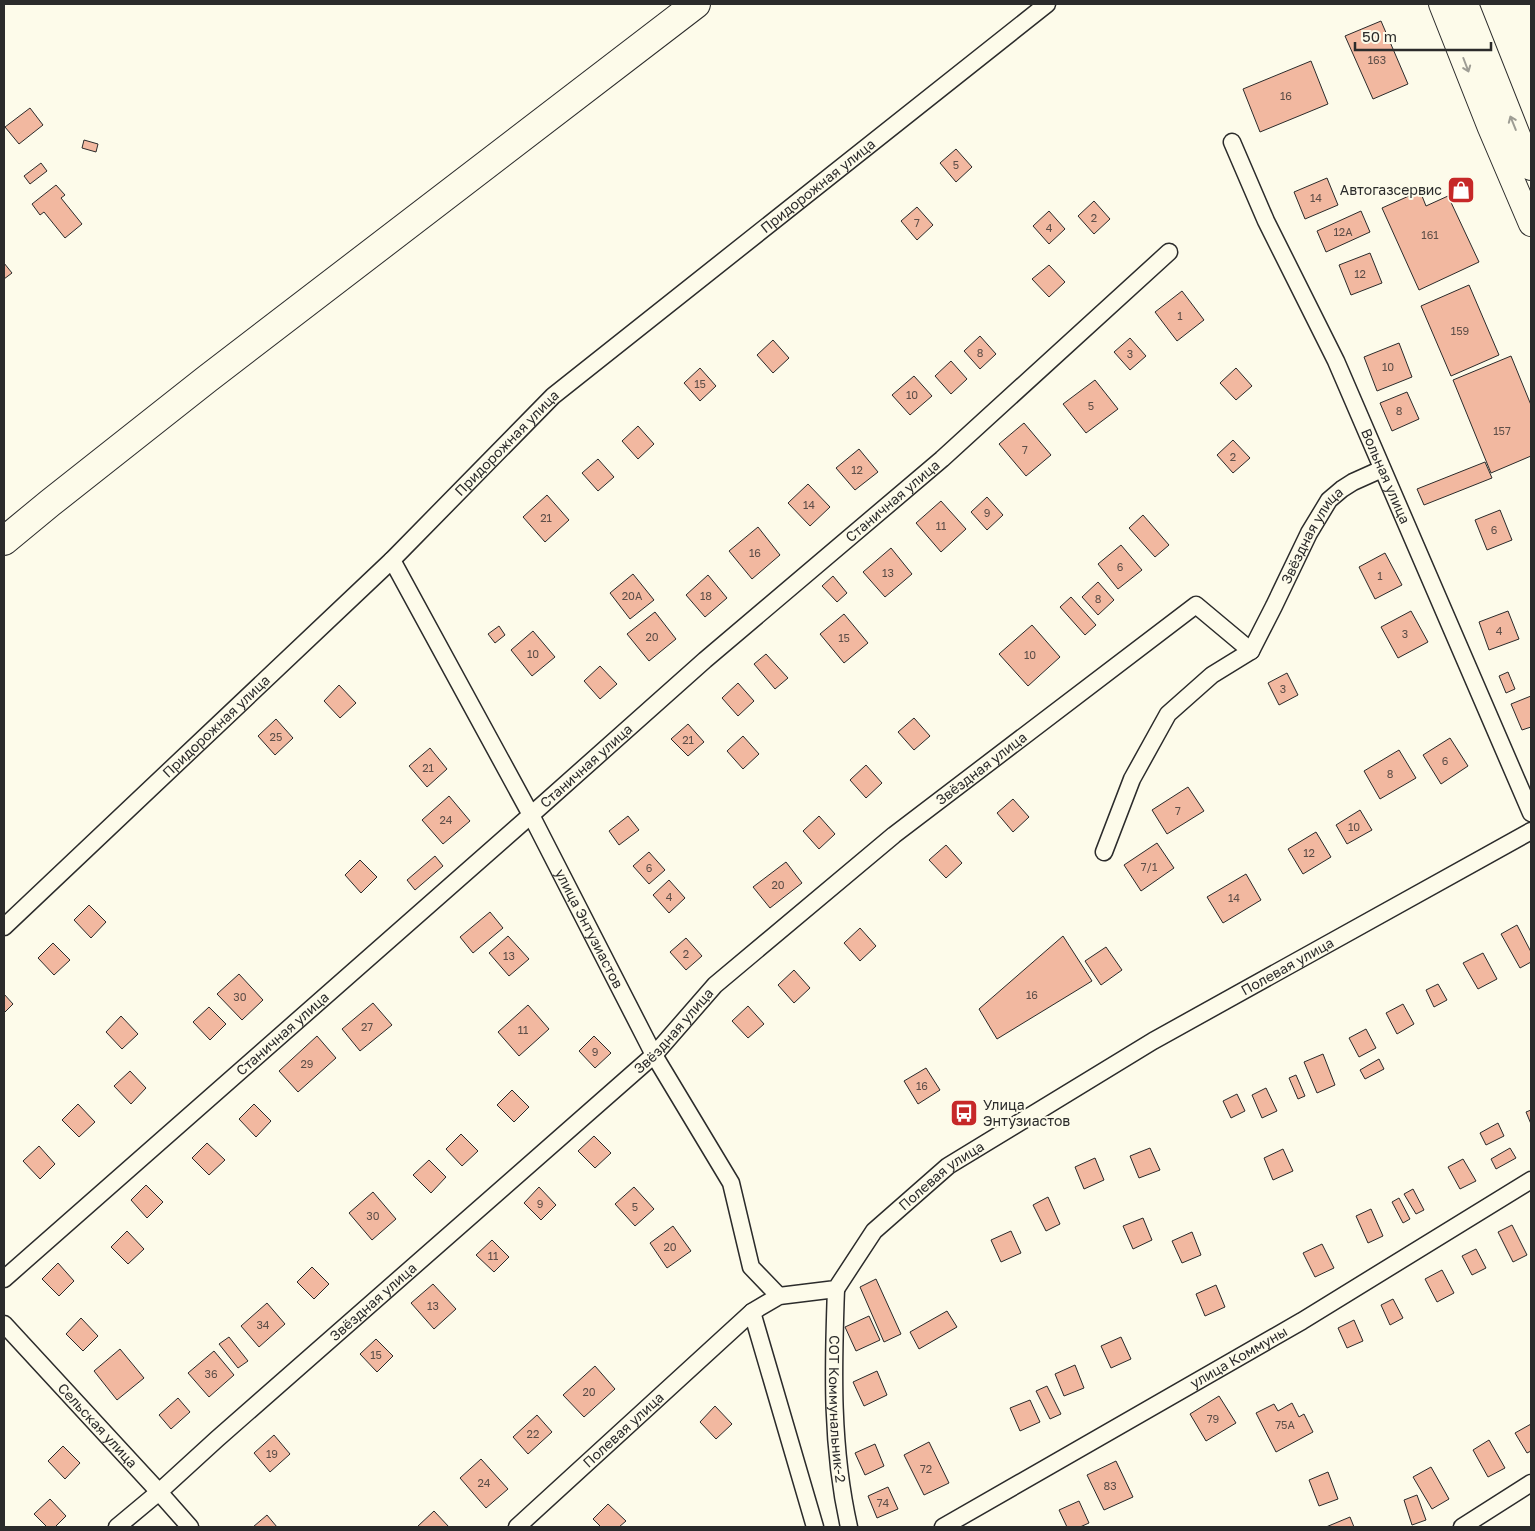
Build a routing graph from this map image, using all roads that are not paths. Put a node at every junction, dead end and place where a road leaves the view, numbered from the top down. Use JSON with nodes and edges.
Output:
{"nodes":[{"id":1,"x":676,"y":4,"type":"edge"},
{"id":2,"x":696,"y":4,"type":"edge"},
{"id":3,"x":1048,"y":4,"type":"edge"},
{"id":4,"x":1442,"y":4,"type":"edge"},
{"id":5,"x":1466,"y":4,"type":"edge"},
{"id":6,"x":1232,"y":142,"type":"dead end"},
{"id":7,"x":1531,"y":168,"type":"edge"},
{"id":8,"x":1531,"y":224,"type":"edge"},
{"id":9,"x":1169,"y":252,"type":"dead end"},
{"id":10,"x":1382,"y":469,"type":"junction"},
{"id":11,"x":4,"y":526,"type":"edge"},
{"id":12,"x":4,"y":541,"type":"edge"},
{"id":13,"x":392,"y":560,"type":"junction"},
{"id":14,"x":1250,"y":650,"type":"junction"},
{"id":15,"x":1531,"y":813,"type":"edge"},
{"id":16,"x":531,"y":815,"type":"junction"},
{"id":17,"x":1531,"y":831,"type":"edge"},
{"id":18,"x":1104,"y":852,"type":"dead end"},
{"id":19,"x":4,"y":927,"type":"edge"},
{"id":20,"x":654,"y":1055,"type":"junction"},
{"id":21,"x":1531,"y":1180,"type":"edge"},
{"id":22,"x":4,"y":1278,"type":"edge"},
{"id":23,"x":836,"y":1288,"type":"junction"},
{"id":24,"x":779,"y":1296,"type":"junction"},
{"id":25,"x":752,"y":1312,"type":"junction"},
{"id":26,"x":4,"y":1324,"type":"edge"},
{"id":27,"x":1531,"y":1483,"type":"edge"},
{"id":28,"x":159,"y":1492,"type":"junction"},
{"id":29,"x":117,"y":1527,"type":"edge"},
{"id":30,"x":190,"y":1527,"type":"edge"},
{"id":31,"x":516,"y":1527,"type":"edge"},
{"id":32,"x":816,"y":1527,"type":"edge"},
{"id":33,"x":849,"y":1527,"type":"edge"},
{"id":34,"x":943,"y":1527,"type":"edge"},
{"id":35,"x":1462,"y":1527,"type":"edge"}],
"edges":[{"from":1,"to":11,"type":"highway"},
{"from":2,"to":12,"type":"highway"},
{"from":3,"to":13,"type":"street","name":"Придорожная улица"},
{"from":4,"to":8,"type":"main road","one_way":true},
{"from":7,"to":5,"type":"main road","one_way":true},
{"from":6,"to":10,"type":"street","name":"Вольная улица"},
{"from":9,"to":16,"type":"street","name":"Станичная улица"},
{"from":10,"to":14,"type":"street","name":"Звёздная улица"},
{"from":10,"to":15,"type":"street","name":"Вольная улица"},
{"from":13,"to":16,"type":"street","name":"улица Энтузиастов"},
{"from":13,"to":19,"type":"street","name":"Придорожная улица"},
{"from":14,"to":18,"type":"street","name":"Звёздная улица"},
{"from":14,"to":20,"type":"street","name":"Звёздная улица"},
{"from":16,"to":20,"type":"street","name":"улица Энтузиастов"},
{"from":16,"to":22,"type":"street","name":"Станичная улица"},
{"from":17,"to":23,"type":"street","name":"Полевая улица"},
{"from":20,"to":24,"type":"street","name":"улица Энтузиастов"},
{"from":20,"to":28,"type":"street","name":"Звёздная улица"},
{"from":21,"to":34,"type":"street","name":"улица Коммуны"},
{"from":23,"to":24,"type":"street","name":"Полевая улица"},
{"from":23,"to":33,"type":"street","name":"СОТ Коммунальник-2"},
{"from":24,"to":25,"type":"street","name":"Полевая улица"},
{"from":25,"to":31,"type":"street","name":"Полевая улица"},
{"from":25,"to":32,"type":"street"},
{"from":26,"to":28,"type":"street","name":"Сельская улица"},
{"from":27,"to":35,"type":"street"},
{"from":28,"to":29,"type":"street","name":"Звёздная улица"},
{"from":28,"to":30,"type":"street","name":"Сельская улица"}]}
